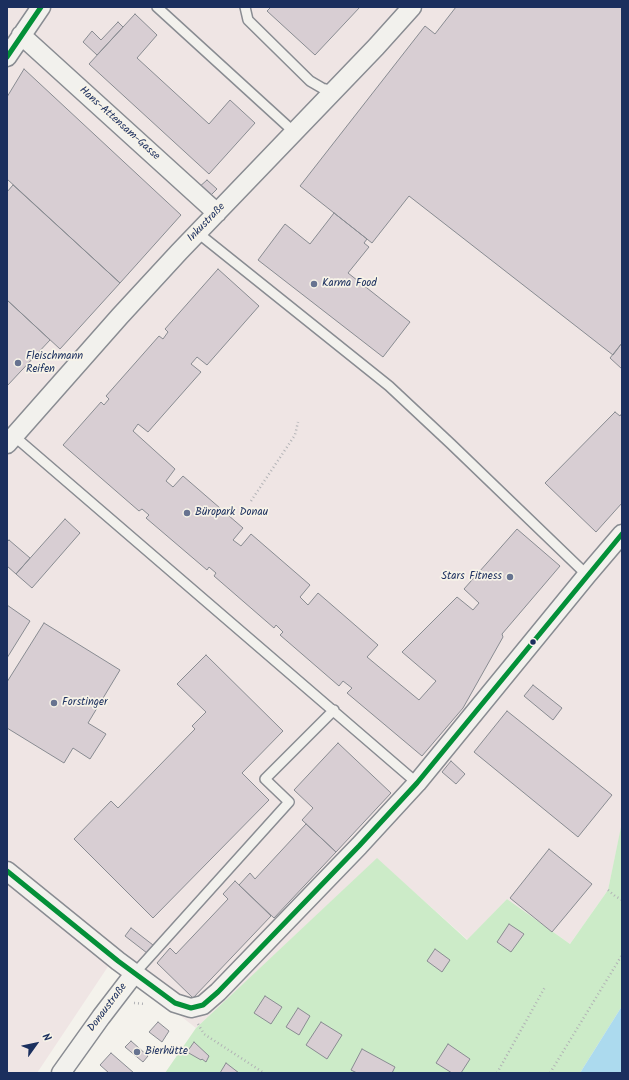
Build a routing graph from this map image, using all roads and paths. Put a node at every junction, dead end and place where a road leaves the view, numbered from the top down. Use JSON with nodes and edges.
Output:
{"nodes":[{"id":1,"x":41,"y":7,"type":"edge"},
{"id":2,"x":157,"y":7,"type":"edge"},
{"id":3,"x":245,"y":7,"type":"edge"},
{"id":4,"x":412,"y":7,"type":"edge"},
{"id":5,"x":21,"y":35,"type":"junction"},
{"id":6,"x":7,"y":57,"type":"edge"},
{"id":7,"x":334,"y":91,"type":"junction"},
{"id":8,"x":294,"y":132,"type":"junction"},
{"id":9,"x":217,"y":213,"type":"junction"},
{"id":10,"x":198,"y":233,"type":"junction"},
{"id":11,"x":298,"y":422,"type":"dead end"},
{"id":12,"x":11,"y":440,"type":"edge"},
{"id":13,"x":251,"y":501,"type":"dead end"},
{"id":14,"x":622,"y":534,"type":"edge"},
{"id":15,"x":587,"y":575,"type":"junction"},
{"id":16,"x":334,"y":710,"type":"junction"},
{"id":17,"x":417,"y":783,"type":"junction"},
{"id":18,"x":7,"y":871,"type":"edge"},
{"id":19,"x":608,"y":890,"type":"dead end"},
{"id":20,"x":622,"y":900,"type":"edge"},
{"id":21,"x":622,"y":955,"type":"edge"},
{"id":22,"x":134,"y":974,"type":"junction"},
{"id":23,"x":545,"y":987,"type":"dead end"},
{"id":24,"x":191,"y":1008,"type":"junction"},
{"id":25,"x":61,"y":1073,"type":"edge"},
{"id":26,"x":264,"y":1073,"type":"edge"},
{"id":27,"x":497,"y":1073,"type":"edge"},
{"id":28,"x":550,"y":1073,"type":"edge"}],
"edges":[{"from":1,"to":5,"type":"street"},
{"from":2,"to":8,"type":"lane"},
{"from":3,"to":7,"type":"lane"},
{"from":4,"to":7,"type":"street","name":"Inkustraße"},
{"from":5,"to":6,"type":"street"},
{"from":5,"to":9,"type":"street","name":"Hans-Attensam-Gasse"},
{"from":7,"to":8,"type":"street","name":"Inkustraße"},
{"from":8,"to":9,"type":"street","name":"Inkustraße"},
{"from":9,"to":10,"type":"street","name":"Inkustraße"},
{"from":10,"to":12,"type":"street","name":"Inkustraße"},
{"from":10,"to":15,"type":"lane"},
{"from":11,"to":13,"type":"path"},
{"from":12,"to":16,"type":"lane"},
{"from":14,"to":15,"type":"street"},
{"from":15,"to":17,"type":"street"},
{"from":16,"to":17,"type":"lane"},
{"from":16,"to":22,"type":"lane"},
{"from":17,"to":24,"type":"street"},
{"from":18,"to":22,"type":"street"},
{"from":19,"to":20,"type":"path"},
{"from":21,"to":28,"type":"path"},
{"from":22,"to":24,"type":"street","name":"Donaustraße"},
{"from":22,"to":25,"type":"street","name":"Donaustraße"},
{"from":23,"to":27,"type":"path"},
{"from":24,"to":26,"type":"path"}]}
